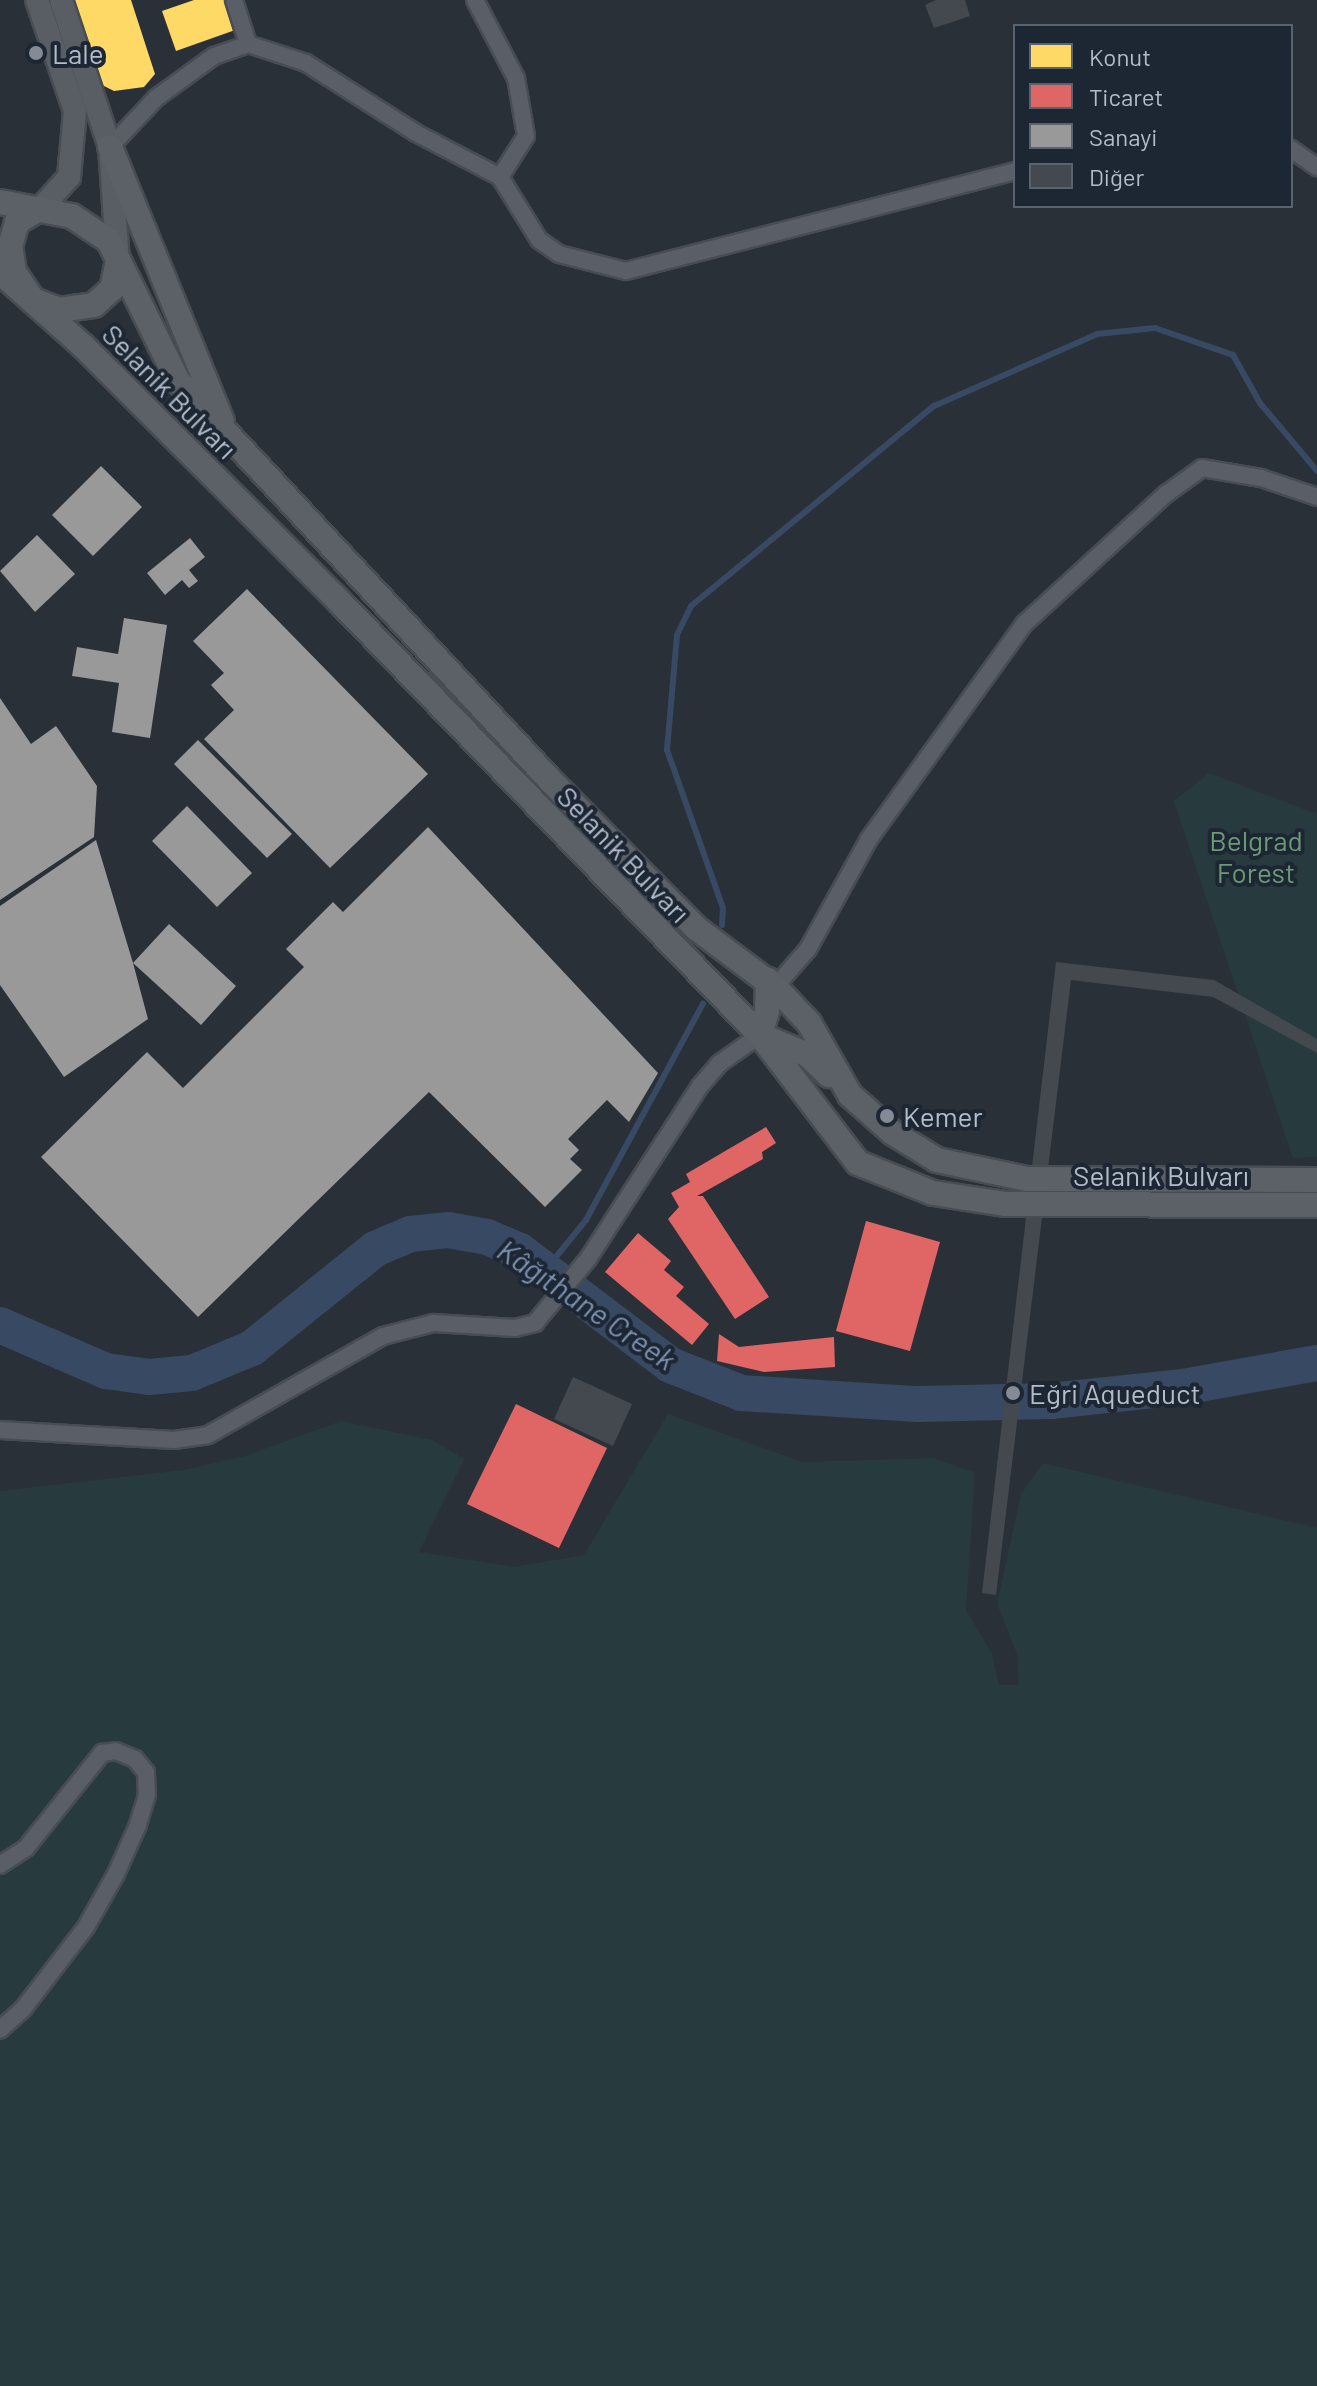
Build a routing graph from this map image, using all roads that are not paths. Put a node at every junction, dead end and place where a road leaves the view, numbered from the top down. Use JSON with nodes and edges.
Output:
{"nodes":[{"id":1,"x":37,"y":0,"type":"edge"},
{"id":2,"x":61,"y":0,"type":"edge"},
{"id":3,"x":234,"y":0,"type":"edge"},
{"id":4,"x":475,"y":0,"type":"edge"},
{"id":5,"x":248,"y":44,"type":"junction"},
{"id":6,"x":110,"y":147,"type":"junction"},
{"id":7,"x":1293,"y":150,"type":"edge"},
{"id":8,"x":1317,"y":167,"type":"edge"},
{"id":9,"x":1013,"y":172,"type":"edge"},
{"id":10,"x":500,"y":177,"type":"junction"},
{"id":11,"x":0,"y":202,"type":"edge"},
{"id":12,"x":41,"y":208,"type":"junction"},
{"id":13,"x":118,"y":260,"type":"junction"},
{"id":14,"x":0,"y":272,"type":"edge"},
{"id":15,"x":33,"y":300,"type":"junction"},
{"id":16,"x":231,"y":441,"type":"junction"},
{"id":17,"x":1317,"y":497,"type":"edge"},
{"id":18,"x":315,"y":529,"type":"junction"},
{"id":19,"x":294,"y":556,"type":"junction"},
{"id":20,"x":771,"y":983,"type":"junction"},
{"id":21,"x":760,"y":1035,"type":"junction"},
{"id":22,"x":850,"y":1095,"type":"junction"},
{"id":23,"x":1317,"y":1180,"type":"edge"},
{"id":24,"x":1317,"y":1205,"type":"edge"},
{"id":25,"x":0,"y":1430,"type":"edge"},
{"id":26,"x":0,"y":1865,"type":"edge"},
{"id":27,"x":0,"y":2030,"type":"edge"}],
"edges":[{"from":1,"to":12,"type":"main road"},
{"from":2,"to":6,"type":"main road"},
{"from":3,"to":5,"type":"street"},
{"from":4,"to":10,"type":"street"},
{"from":5,"to":6,"type":"street"},
{"from":5,"to":10,"type":"street"},
{"from":6,"to":13,"type":"main road"},
{"from":6,"to":16,"type":"main road"},
{"from":7,"to":8,"type":"street"},
{"from":9,"to":10,"type":"street"},
{"from":11,"to":12,"type":"main road"},
{"from":12,"to":13,"type":"main road"},
{"from":12,"to":15,"type":"main road"},
{"from":13,"to":15,"type":"main road"},
{"from":13,"to":16,"type":"main road","name":"Selanik Bulvarı"},
{"from":14,"to":15,"type":"main road","name":"Selanik Bulvarı"},
{"from":15,"to":19,"type":"main road","name":"Selanik Bulvarı"},
{"from":16,"to":18,"type":"main road","name":"Selanik Bulvarı"},
{"from":17,"to":20,"type":"street"},
{"from":18,"to":19,"type":"main road"},
{"from":18,"to":20,"type":"main road","name":"Selanik Bulvarı"},
{"from":19,"to":21,"type":"main road","name":"Selanik Bulvarı"},
{"from":20,"to":21,"type":"main road"},
{"from":20,"to":22,"type":"main road","name":"Selanik Bulvarı"},
{"from":21,"to":22,"type":"main road"},
{"from":21,"to":24,"type":"main road","name":"Selanik Bulvarı"},
{"from":21,"to":25,"type":"street"},
{"from":22,"to":23,"type":"main road","name":"Selanik Bulvarı"},
{"from":26,"to":27,"type":"street"}]}
